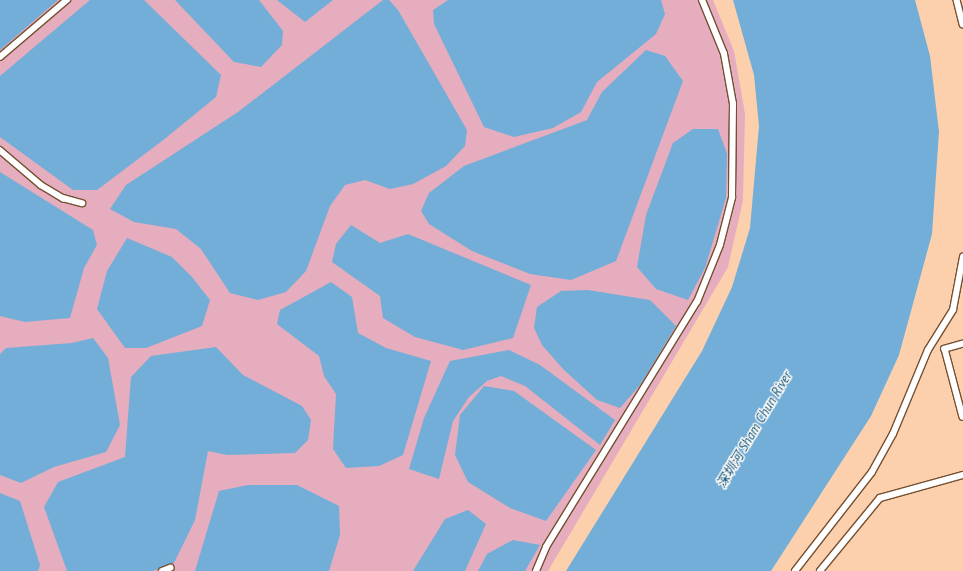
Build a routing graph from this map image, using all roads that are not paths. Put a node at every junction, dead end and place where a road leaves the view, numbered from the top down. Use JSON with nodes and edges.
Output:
{"nodes":[{"id":1,"x":67,"y":0,"type":"edge"},
{"id":2,"x":702,"y":0,"type":"edge"},
{"id":3,"x":957,"y":0,"type":"edge"},
{"id":4,"x":963,"y":24,"type":"edge"},
{"id":5,"x":0,"y":57,"type":"edge"},
{"id":6,"x":0,"y":150,"type":"edge"},
{"id":7,"x":82,"y":203,"type":"dead end"},
{"id":8,"x":963,"y":257,"type":"edge"},
{"id":9,"x":963,"y":344,"type":"edge"},
{"id":10,"x":963,"y":417,"type":"edge"},
{"id":11,"x":963,"y":475,"type":"edge"},
{"id":12,"x":170,"y":568,"type":"dead end"},
{"id":13,"x":162,"y":571,"type":"edge"},
{"id":14,"x":536,"y":571,"type":"edge"},
{"id":15,"x":795,"y":571,"type":"edge"},
{"id":16,"x":820,"y":571,"type":"edge"}],
"edges":[{"from":1,"to":5,"type":"lane"},
{"from":2,"to":14,"type":"lane"},
{"from":3,"to":4,"type":"lane"},
{"from":6,"to":7,"type":"lane"},
{"from":8,"to":15,"type":"lane"},
{"from":9,"to":10,"type":"lane"},
{"from":11,"to":16,"type":"lane"},
{"from":12,"to":13,"type":"lane"}]}
